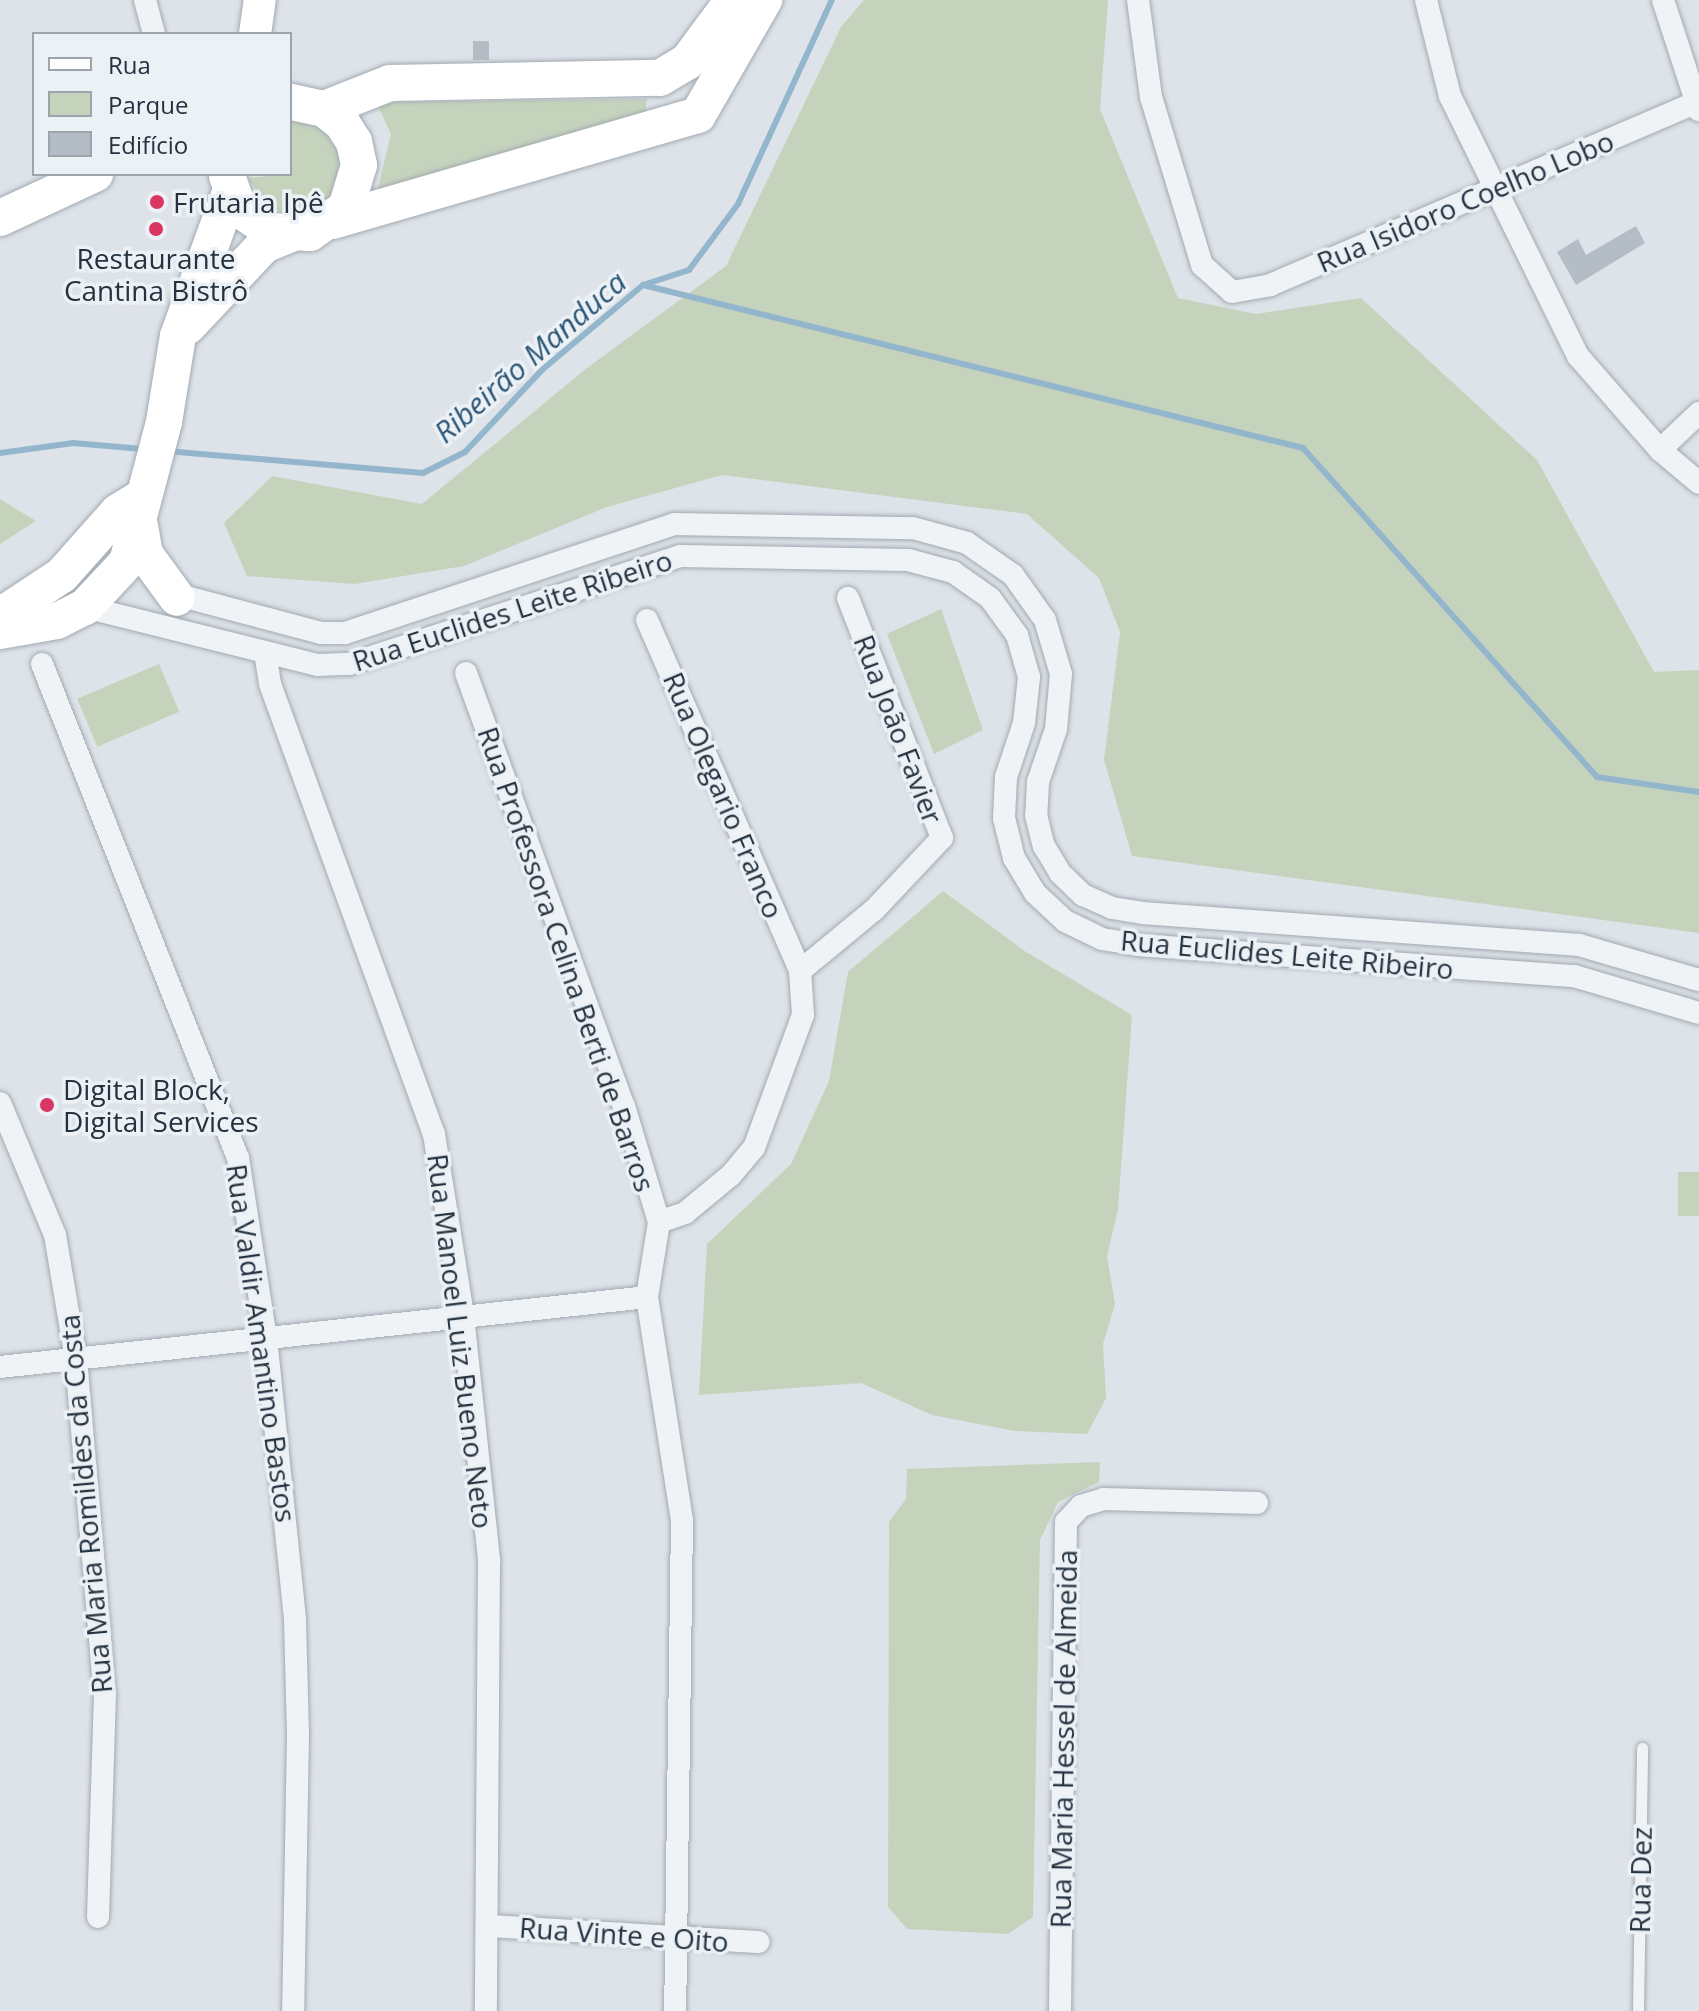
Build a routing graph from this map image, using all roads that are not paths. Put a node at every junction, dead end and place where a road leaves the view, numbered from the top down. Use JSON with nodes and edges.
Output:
{"nodes":[{"id":1,"x":145,"y":0,"type":"edge"},
{"id":2,"x":733,"y":0,"type":"edge"},
{"id":3,"x":764,"y":0,"type":"edge"},
{"id":4,"x":1138,"y":0,"type":"edge"},
{"id":5,"x":1426,"y":0,"type":"edge"},
{"id":6,"x":1663,"y":0,"type":"edge"},
{"id":7,"x":153,"y":32,"type":"edge"},
{"id":8,"x":300,"y":100,"type":"edge"},
{"id":9,"x":1697,"y":106,"type":"edge"},
{"id":10,"x":90,"y":176,"type":"edge"},
{"id":11,"x":225,"y":181,"type":"edge"},
{"id":12,"x":1495,"y":188,"type":"junction"},
{"id":13,"x":1,"y":212,"type":"edge"},
{"id":14,"x":333,"y":221,"type":"junction"},
{"id":15,"x":289,"y":235,"type":"junction"},
{"id":16,"x":178,"y":336,"type":"junction"},
{"id":17,"x":1699,"y":413,"type":"edge"},
{"id":18,"x":1660,"y":450,"type":"junction"},
{"id":19,"x":1699,"y":483,"type":"edge"},
{"id":20,"x":143,"y":503,"type":"junction"},
{"id":21,"x":637,"y":537,"type":"junction"},
{"id":22,"x":91,"y":548,"type":"junction"},
{"id":23,"x":127,"y":562,"type":"junction"},
{"id":24,"x":648,"y":567,"type":"junction"},
{"id":25,"x":62,"y":575,"type":"junction"},
{"id":26,"x":177,"y":598,"type":"junction"},
{"id":27,"x":848,"y":598,"type":"dead end"},
{"id":28,"x":85,"y":607,"type":"junction"},
{"id":29,"x":247,"y":615,"type":"junction"},
{"id":30,"x":0,"y":616,"type":"edge"},
{"id":31,"x":647,"y":620,"type":"dead end"},
{"id":32,"x":297,"y":627,"type":"junction"},
{"id":33,"x":0,"y":631,"type":"edge"},
{"id":34,"x":238,"y":646,"type":"junction"},
{"id":35,"x":265,"y":652,"type":"junction"},
{"id":36,"x":291,"y":658,"type":"junction"},
{"id":37,"x":42,"y":664,"type":"dead end"},
{"id":38,"x":466,"y":673,"type":"dead end"},
{"id":39,"x":800,"y":971,"type":"junction"},
{"id":40,"x":1699,"y":980,"type":"edge"},
{"id":41,"x":1699,"y":1013,"type":"edge"},
{"id":42,"x":0,"y":1103,"type":"edge"},
{"id":43,"x":659,"y":1222,"type":"junction"},
{"id":44,"x":647,"y":1297,"type":"junction"},
{"id":45,"x":463,"y":1316,"type":"junction"},
{"id":46,"x":266,"y":1338,"type":"junction"},
{"id":47,"x":76,"y":1359,"type":"junction"},
{"id":48,"x":0,"y":1367,"type":"edge"},
{"id":49,"x":1257,"y":1503,"type":"dead end"},
{"id":50,"x":1642,"y":1748,"type":"dead end"},
{"id":51,"x":98,"y":1917,"type":"dead end"},
{"id":52,"x":489,"y":1926,"type":"junction"},
{"id":53,"x":676,"y":1937,"type":"junction"},
{"id":54,"x":759,"y":1942,"type":"dead end"},
{"id":55,"x":293,"y":2011,"type":"edge"},
{"id":56,"x":486,"y":2011,"type":"edge"},
{"id":57,"x":675,"y":2011,"type":"edge"},
{"id":58,"x":1060,"y":2011,"type":"edge"},
{"id":59,"x":1638,"y":2011,"type":"edge"}],
"edges":[{"from":1,"to":7,"type":"street"},
{"from":2,"to":8,"type":"main road"},
{"from":3,"to":14,"type":"main road"},
{"from":4,"to":12,"type":"street","name":"Rua Isidoro Coelho Lobo"},
{"from":5,"to":12,"type":"street"},
{"from":6,"to":9,"type":"street"},
{"from":8,"to":14,"type":"main road"},
{"from":9,"to":12,"type":"street","name":"Rua Isidoro Coelho Lobo"},
{"from":10,"to":13,"type":"main road"},
{"from":11,"to":15,"type":"main road"},
{"from":11,"to":16,"type":"main road"},
{"from":12,"to":18,"type":"street"},
{"from":14,"to":15,"type":"main road"},
{"from":15,"to":16,"type":"main road"},
{"from":16,"to":20,"type":"main road"},
{"from":17,"to":18,"type":"street"},
{"from":18,"to":19,"type":"street"},
{"from":20,"to":22,"type":"main road"},
{"from":20,"to":23,"type":"main road"},
{"from":20,"to":26,"type":"main road"},
{"from":21,"to":24,"type":"street"},
{"from":21,"to":32,"type":"street","name":"Rua Euclides Leite Ribeiro"},
{"from":21,"to":40,"type":"street","name":"Rua Euclides Leite Ribeiro"},
{"from":22,"to":23,"type":"main road"},
{"from":22,"to":25,"type":"main road"},
{"from":23,"to":26,"type":"street","name":"Rua Euclides Leite Ribeiro"},
{"from":23,"to":28,"type":"main road"},
{"from":24,"to":36,"type":"street","name":"Rua Euclides Leite Ribeiro"},
{"from":24,"to":41,"type":"street","name":"Rua Euclides Leite Ribeiro"},
{"from":25,"to":28,"type":"main road"},
{"from":25,"to":30,"type":"main road"},
{"from":26,"to":29,"type":"street","name":"Rua Euclides Leite Ribeiro"},
{"from":27,"to":39,"type":"street","name":"Rua João Favier"},
{"from":28,"to":33,"type":"main road"},
{"from":28,"to":34,"type":"street","name":"Rua Euclides Leite Ribeiro"},
{"from":29,"to":32,"type":"street","name":"Rua Euclides Leite Ribeiro"},
{"from":29,"to":34,"type":"street"},
{"from":31,"to":39,"type":"street","name":"Rua Olegario Franco"},
{"from":32,"to":36,"type":"street"},
{"from":34,"to":35,"type":"street","name":"Rua Euclides Leite Ribeiro"},
{"from":35,"to":36,"type":"street","name":"Rua Euclides Leite Ribeiro"},
{"from":35,"to":45,"type":"street","name":"Rua Manoel Luiz Bueno Neto"},
{"from":37,"to":46,"type":"street","name":"Rua Valdir Amantino Bastos"},
{"from":38,"to":43,"type":"street","name":"Rua Professora Celina Berti de Barros"},
{"from":39,"to":43,"type":"street"},
{"from":42,"to":47,"type":"street","name":"Rua Maria Romildes da Costa"},
{"from":43,"to":44,"type":"street","name":"Rua Professora Celina Berti de Barros"},
{"from":44,"to":45,"type":"street"},
{"from":44,"to":53,"type":"street","name":"Rua Professora Celina Berti de Barros"},
{"from":45,"to":46,"type":"street"},
{"from":45,"to":52,"type":"street","name":"Rua Manoel Luiz Bueno Neto"},
{"from":46,"to":47,"type":"street"},
{"from":46,"to":55,"type":"street","name":"Rua Valdir Amantino Bastos"},
{"from":47,"to":48,"type":"street"},
{"from":47,"to":51,"type":"street","name":"Rua Maria Romildes da Costa"},
{"from":49,"to":58,"type":"street","name":"Rua Maria Hessel de Almeida"},
{"from":50,"to":59,"type":"lane","name":"Rua Dez"},
{"from":52,"to":53,"type":"street","name":"Rua Vinte e Oito"},
{"from":52,"to":56,"type":"street","name":"Rua Manoel Luiz Bueno Neto"},
{"from":53,"to":54,"type":"street","name":"Rua Vinte e Oito"},
{"from":53,"to":57,"type":"street","name":"Rua Professora Celina Berti de Barros"}]}
